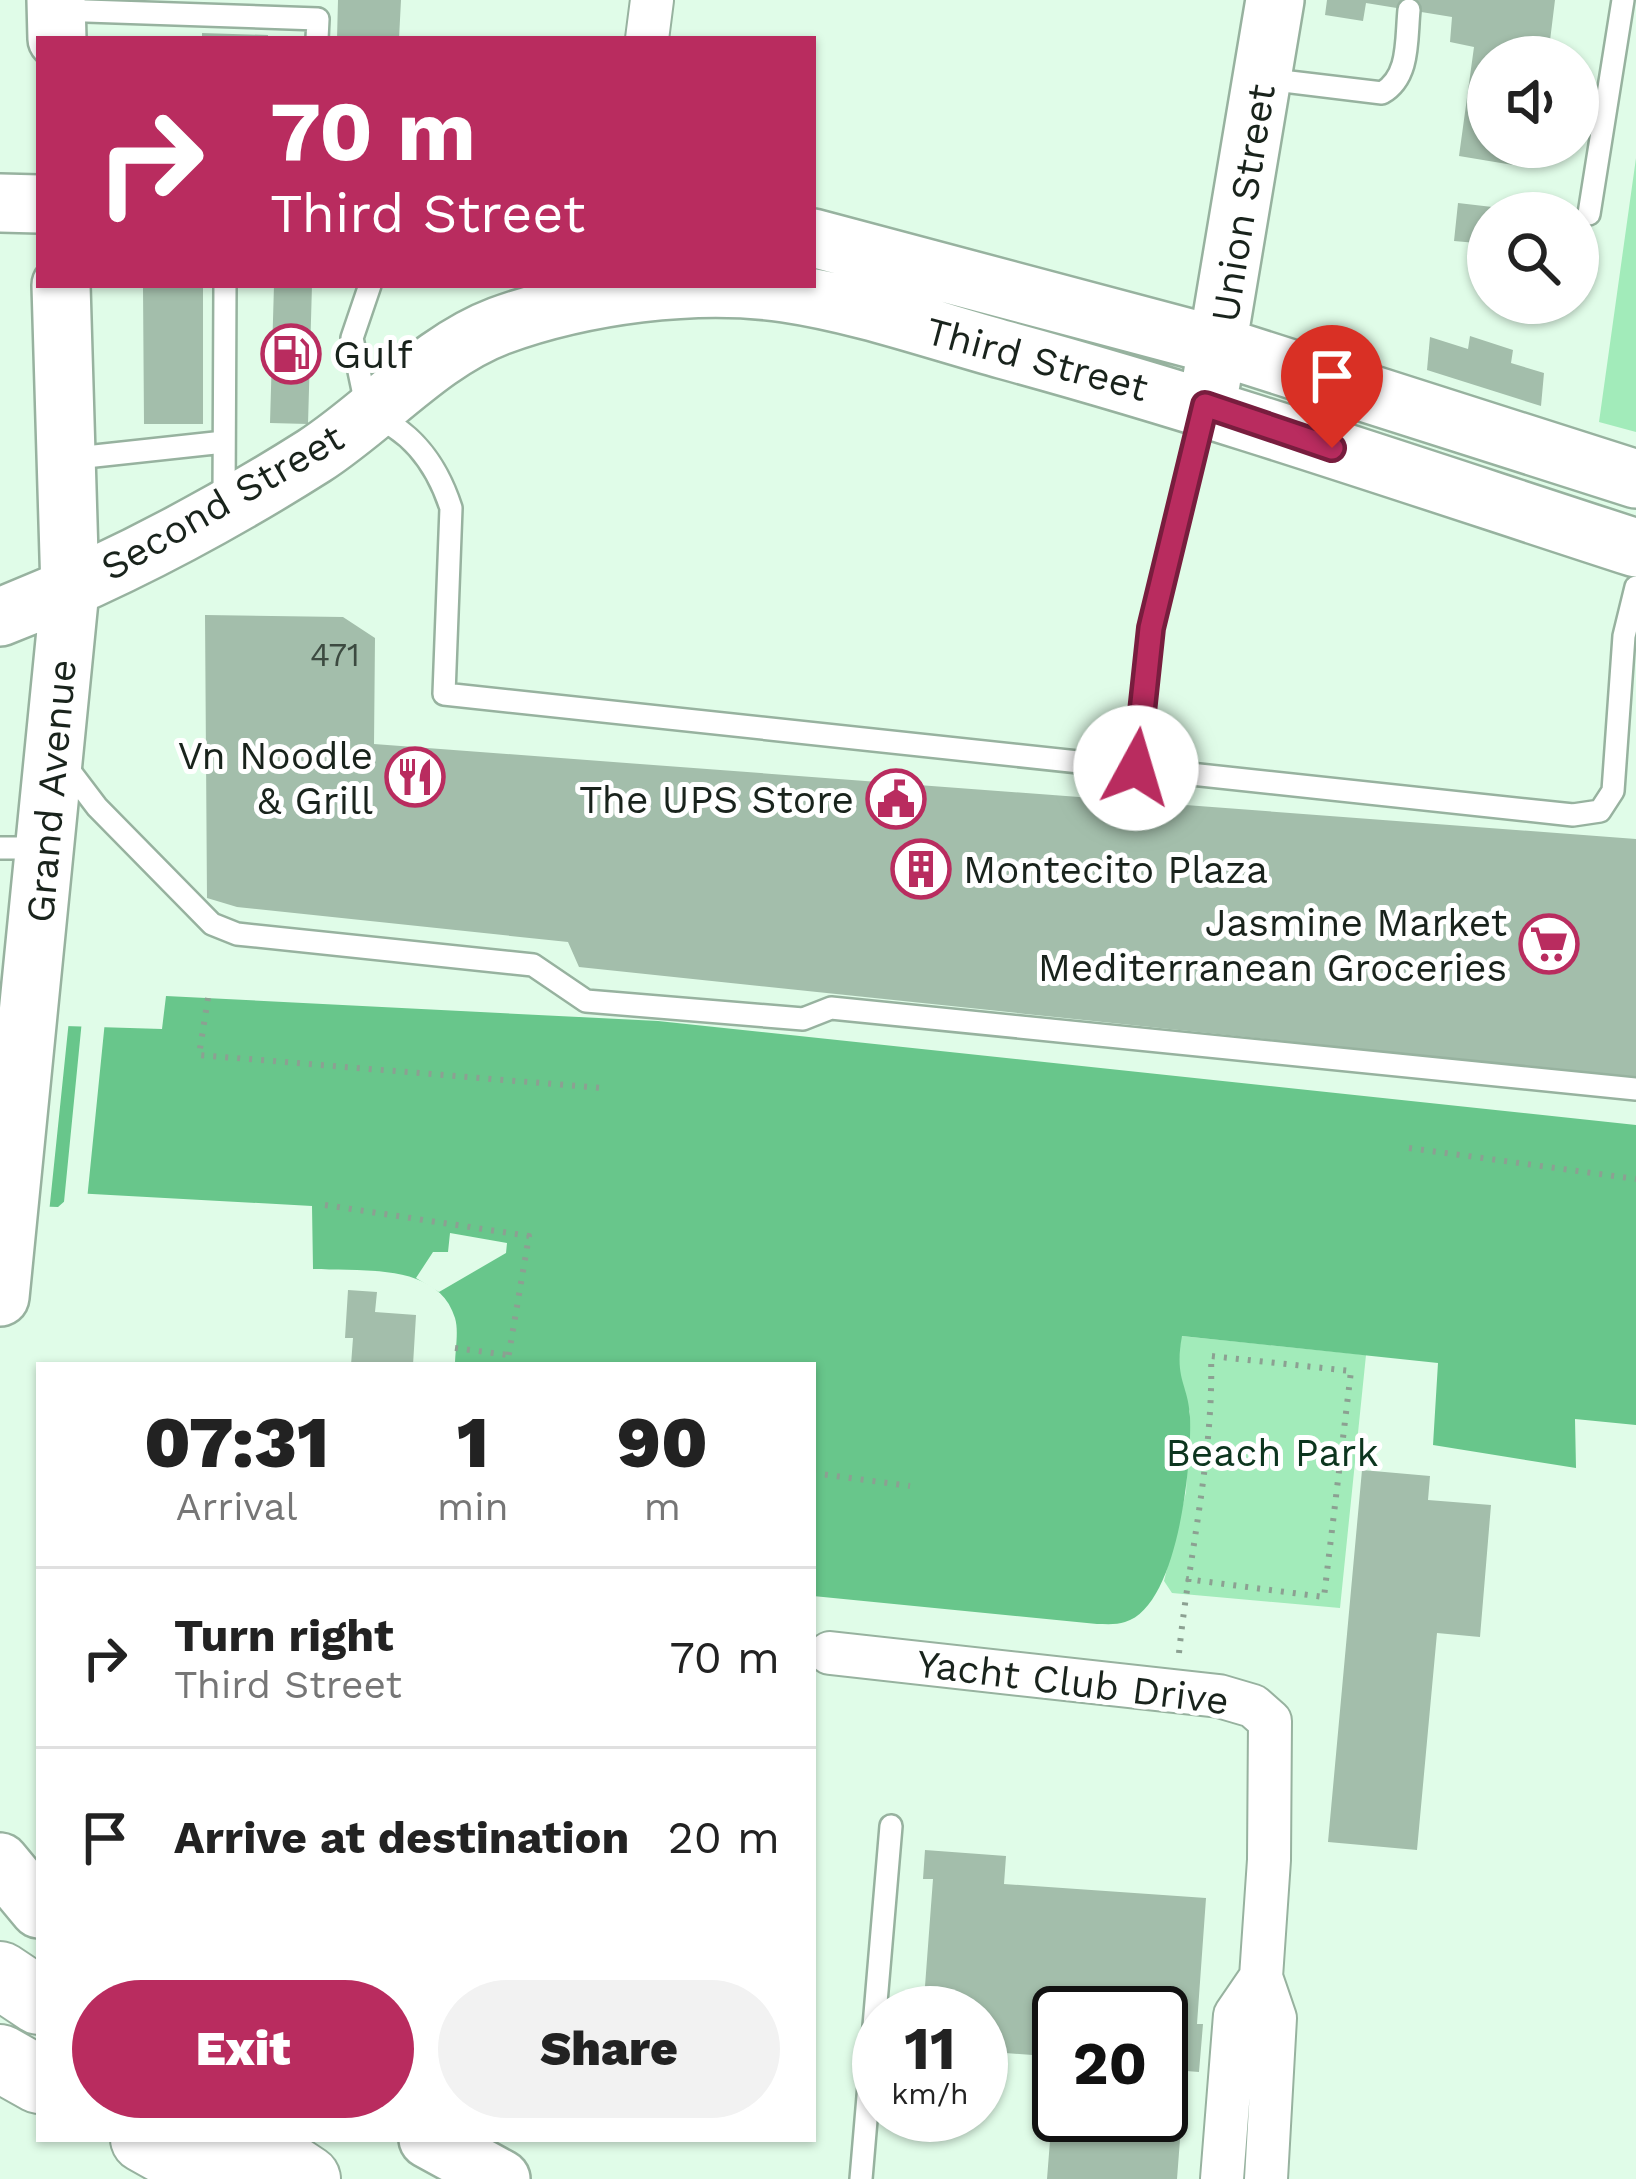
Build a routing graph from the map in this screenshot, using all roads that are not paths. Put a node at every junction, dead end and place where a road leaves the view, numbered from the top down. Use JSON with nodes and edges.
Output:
{"nodes":[{"id":1,"x":652,"y":0,"type":"edge"},
{"id":2,"x":1275,"y":0,"type":"edge"},
{"id":3,"x":1623,"y":0,"type":"edge"},
{"id":4,"x":1409,"y":10,"type":"dead end"},
{"id":5,"x":56,"y":16,"type":"edge"},
{"id":6,"x":317,"y":36,"type":"edge"},
{"id":7,"x":647,"y":36,"type":"edge"},
{"id":8,"x":1263,"y":79,"type":"junction"},
{"id":9,"x":1592,"y":192,"type":"edge"},
{"id":10,"x":0,"y":203,"type":"edge"},
{"id":11,"x":36,"y":204,"type":"edge"},
{"id":12,"x":816,"y":239,"type":"edge"},
{"id":13,"x":61,"y":288,"type":"edge"},
{"id":14,"x":225,"y":288,"type":"edge"},
{"id":15,"x":369,"y":288,"type":"edge"},
{"id":16,"x":494,"y":328,"type":"joint"},
{"id":17,"x":1220,"y":346,"type":"junction"},
{"id":18,"x":1205,"y":405,"type":"junction"},
{"id":19,"x":368,"y":414,"type":"junction"},
{"id":20,"x":224,"y":442,"type":"junction"},
{"id":21,"x":66,"y":459,"type":"junction"},
{"id":22,"x":1636,"y":479,"type":"edge"},
{"id":23,"x":224,"y":506,"type":"junction"},
{"id":24,"x":1636,"y":548,"type":"edge"},
{"id":25,"x":1636,"y":587,"type":"edge"},
{"id":26,"x":70,"y":590,"type":"junction"},
{"id":27,"x":0,"y":617,"type":"edge"},
{"id":28,"x":53,"y":749,"type":"junction"},
{"id":29,"x":1136,"y":768,"type":"junction"},
{"id":30,"x":21,"y":848,"type":"edge"},
{"id":31,"x":1636,"y":1089,"type":"edge"},
{"id":32,"x":0,"y":1297,"type":"edge"},
{"id":33,"x":822,"y":1652,"type":"edge"},
{"id":34,"x":891,"y":1826,"type":"dead end"},
{"id":35,"x":0,"y":1862,"type":"edge"},
{"id":36,"x":36,"y":1905,"type":"edge"},
{"id":37,"x":0,"y":1975,"type":"edge"},
{"id":38,"x":1261,"y":1977,"type":"junction"},
{"id":39,"x":36,"y":1999,"type":"edge"},
{"id":40,"x":0,"y":2058,"type":"edge"},
{"id":41,"x":36,"y":2078,"type":"edge"},
{"id":42,"x":149,"y":2142,"type":"edge"},
{"id":43,"x":252,"y":2142,"type":"edge"},
{"id":44,"x":433,"y":2142,"type":"edge"},
{"id":45,"x":216,"y":2179,"type":"edge"},
{"id":46,"x":308,"y":2179,"type":"edge"},
{"id":47,"x":501,"y":2179,"type":"edge"},
{"id":48,"x":861,"y":2179,"type":"edge"},
{"id":49,"x":1222,"y":2179,"type":"edge"},
{"id":50,"x":1266,"y":2179,"type":"edge"}],
"edges":[{"from":1,"to":7,"type":"street"},
{"from":2,"to":8,"type":"main road","name":"Union Street"},
{"from":3,"to":9,"type":"lane"},
{"from":4,"to":8,"type":"lane"},
{"from":5,"to":6,"type":"lane"},
{"from":8,"to":17,"type":"main road","name":"Union Street"},
{"from":10,"to":11,"type":"main road"},
{"from":12,"to":17,"type":"main road","name":"Third Street"},
{"from":13,"to":21,"type":"main road","name":"Grand Avenue"},
{"from":14,"to":20,"type":"lane"},
{"from":15,"to":19,"type":"lane"},
{"from":16,"to":18,"type":"main road","name":"Third Street"},
{"from":16,"to":19,"type":"main road","name":"Second Street"},
{"from":17,"to":18,"type":"main road","name":"Union Street"},
{"from":17,"to":22,"type":"main road","name":"Third Street"},
{"from":18,"to":24,"type":"main road","name":"Third Street"},
{"from":18,"to":29,"type":"lane"},
{"from":19,"to":23,"type":"main road","name":"Second Street"},
{"from":19,"to":29,"type":"lane"},
{"from":20,"to":21,"type":"lane"},
{"from":20,"to":23,"type":"lane"},
{"from":21,"to":26,"type":"main road","name":"Grand Avenue"},
{"from":23,"to":26,"type":"main road","name":"Second Street"},
{"from":25,"to":29,"type":"lane"},
{"from":26,"to":27,"type":"main road","name":"Second Street"},
{"from":26,"to":28,"type":"main road","name":"Grand Avenue"},
{"from":28,"to":30,"type":"main road","name":"Grand Avenue"},
{"from":28,"to":31,"type":"lane"},
{"from":30,"to":32,"type":"main road","name":"Grand Avenue"},
{"from":33,"to":38,"type":"street","name":"Yacht Club Drive"},
{"from":34,"to":48,"type":"lane"},
{"from":35,"to":36,"type":"main road"},
{"from":37,"to":39,"type":"highway"},
{"from":38,"to":49,"type":"street","name":"Yacht Club Drive"},
{"from":38,"to":50,"type":"street","name":"Yacht Club Drive"},
{"from":40,"to":41,"type":"highway"},
{"from":42,"to":45,"type":"highway"},
{"from":43,"to":46,"type":"highway"},
{"from":44,"to":47,"type":"main road"}]}
